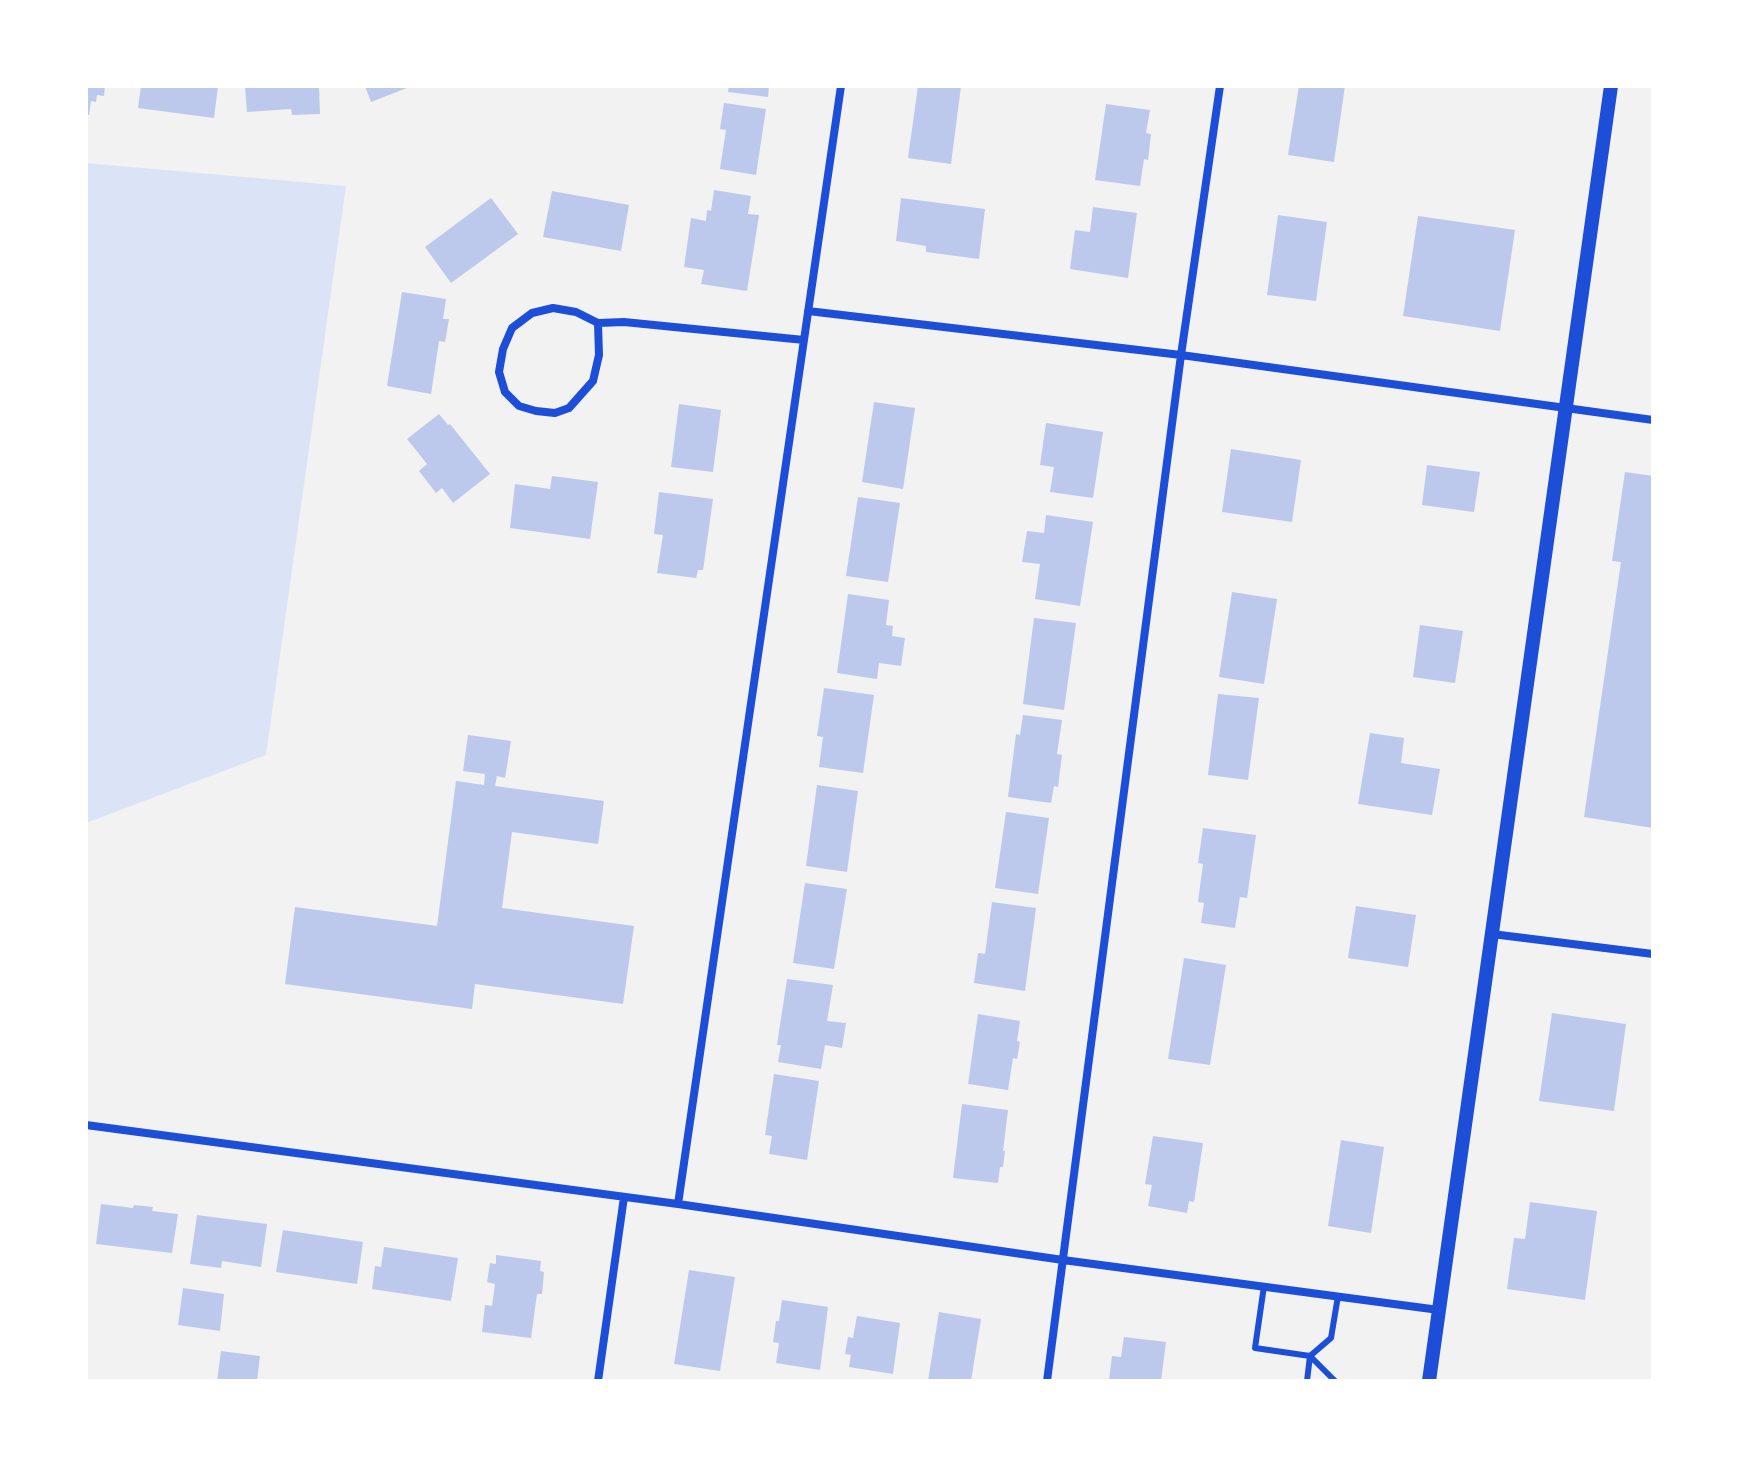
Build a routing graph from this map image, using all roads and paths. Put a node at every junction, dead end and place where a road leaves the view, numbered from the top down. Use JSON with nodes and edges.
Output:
{"nodes":[{"id":1,"x":841,"y":86,"type":"edge"},
{"id":2,"x":1220,"y":86,"type":"edge"},
{"id":3,"x":1611,"y":86,"type":"edge"},
{"id":4,"x":808,"y":311,"type":"junction"},
{"id":5,"x":598,"y":323,"type":"junction"},
{"id":6,"x":804,"y":340,"type":"junction"},
{"id":7,"x":1181,"y":355,"type":"junction"},
{"id":8,"x":1566,"y":409,"type":"junction"},
{"id":9,"x":1653,"y":420,"type":"edge"},
{"id":10,"x":1492,"y":934,"type":"junction"},
{"id":11,"x":1653,"y":954,"type":"edge"},
{"id":12,"x":86,"y":1125,"type":"edge"},
{"id":13,"x":624,"y":1197,"type":"junction"},
{"id":14,"x":678,"y":1204,"type":"junction"},
{"id":15,"x":1063,"y":1260,"type":"junction"},
{"id":16,"x":1264,"y":1286,"type":"junction"},
{"id":17,"x":1338,"y":1296,"type":"junction"},
{"id":18,"x":1439,"y":1310,"type":"junction"},
{"id":19,"x":1310,"y":1356,"type":"junction"},
{"id":20,"x":598,"y":1381,"type":"edge"},
{"id":21,"x":1047,"y":1381,"type":"edge"},
{"id":22,"x":1307,"y":1381,"type":"edge"},
{"id":23,"x":1335,"y":1381,"type":"edge"},
{"id":24,"x":1429,"y":1381,"type":"edge"}],
"edges":[{"from":1,"to":4,"type":"street"},
{"from":2,"to":7,"type":"street"},
{"from":3,"to":8,"type":"street"},
{"from":4,"to":6,"type":"street"},
{"from":4,"to":7,"type":"street"},
{"from":5,"to":5,"type":"street"},
{"from":5,"to":6,"type":"street"},
{"from":6,"to":14,"type":"street"},
{"from":7,"to":8,"type":"street"},
{"from":7,"to":15,"type":"street"},
{"from":8,"to":9,"type":"street"},
{"from":8,"to":10,"type":"street"},
{"from":10,"to":11,"type":"street"},
{"from":10,"to":18,"type":"street"},
{"from":12,"to":13,"type":"street"},
{"from":13,"to":14,"type":"street"},
{"from":13,"to":20,"type":"street"},
{"from":14,"to":15,"type":"street"},
{"from":15,"to":16,"type":"street"},
{"from":15,"to":21,"type":"street"},
{"from":16,"to":17,"type":"street"},
{"from":16,"to":19,"type":"lane"},
{"from":17,"to":18,"type":"street"},
{"from":17,"to":19,"type":"lane"},
{"from":18,"to":24,"type":"street"},
{"from":19,"to":22,"type":"lane"},
{"from":19,"to":23,"type":"lane"}]}
